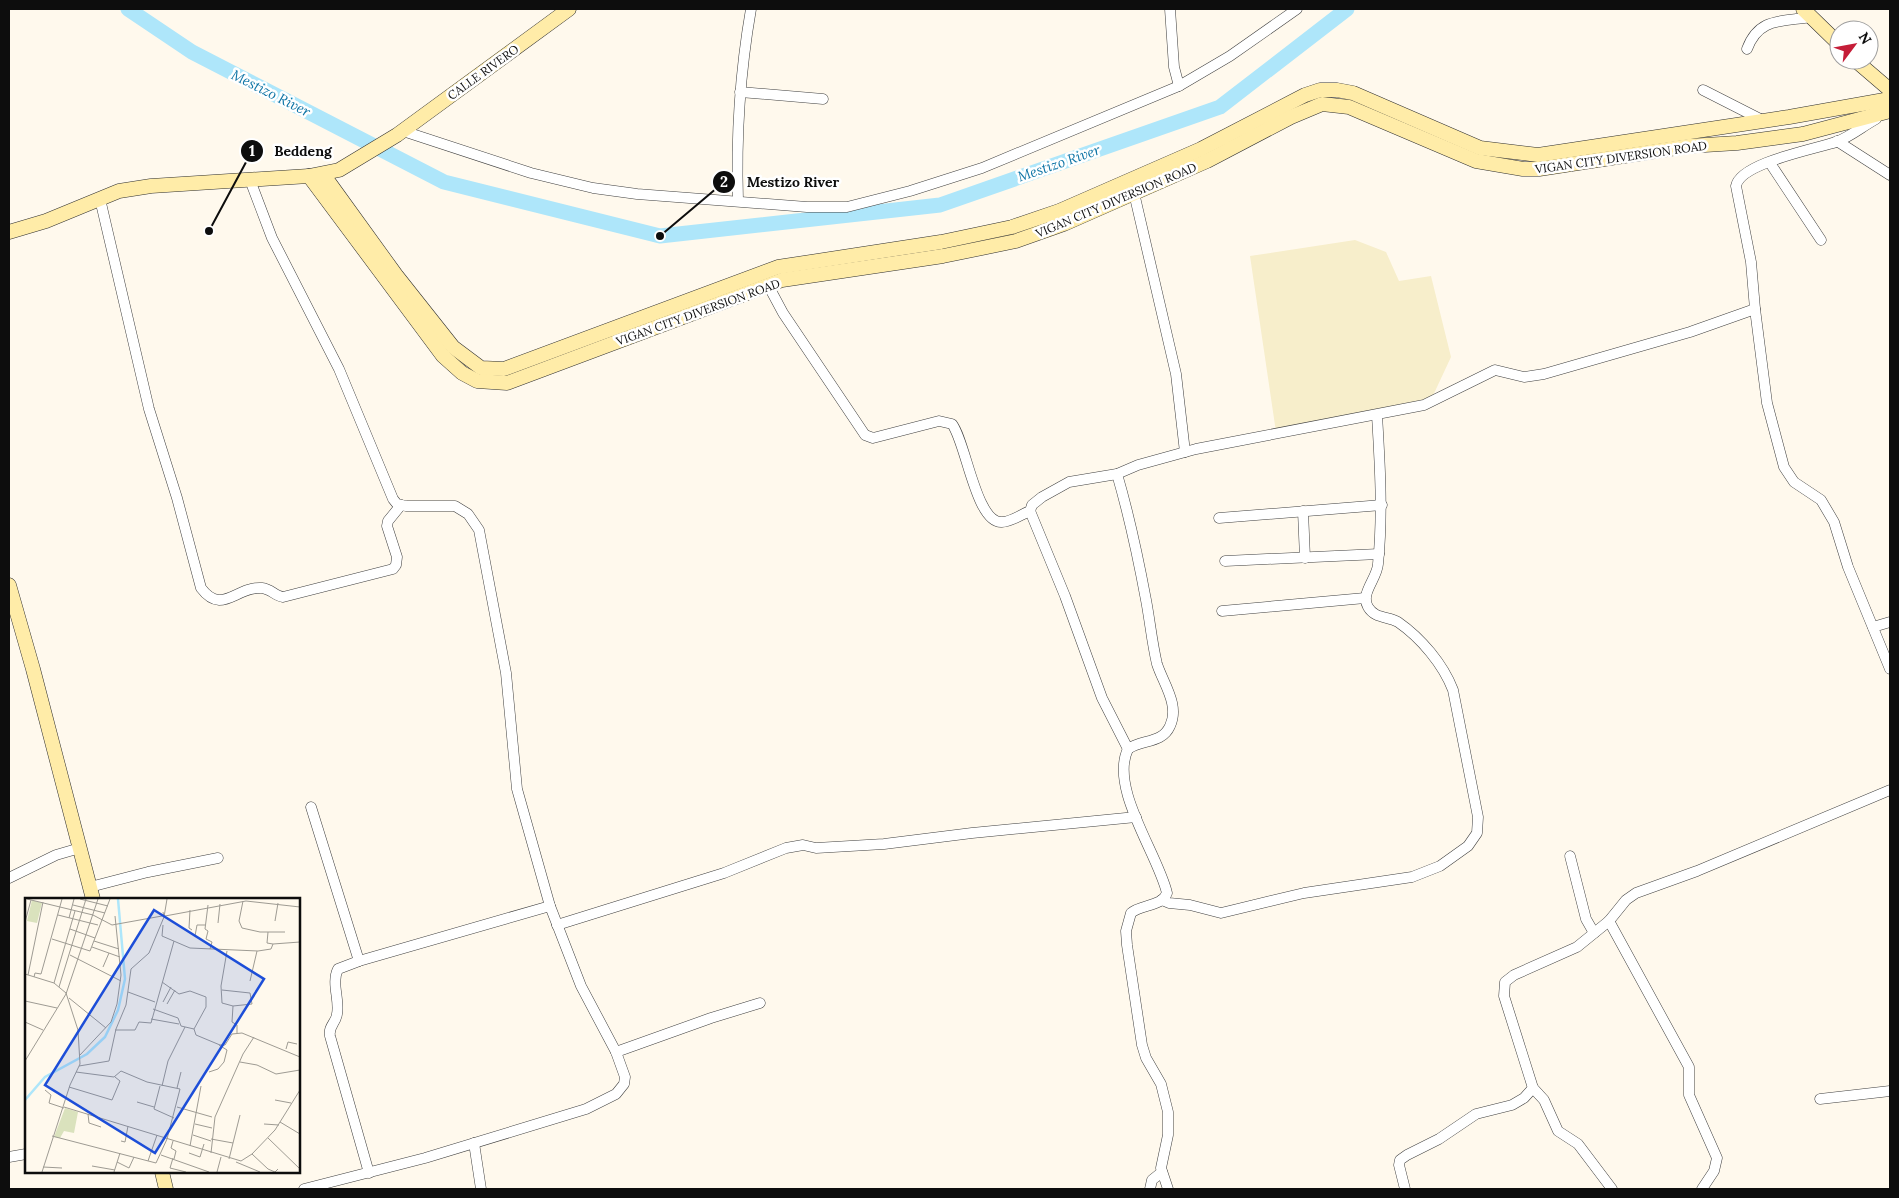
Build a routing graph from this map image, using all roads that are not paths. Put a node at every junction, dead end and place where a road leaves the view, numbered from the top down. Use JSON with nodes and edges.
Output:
{"nodes":[{"id":1,"x":569,"y":9,"type":"edge"},
{"id":2,"x":752,"y":9,"type":"edge"},
{"id":3,"x":1170,"y":9,"type":"edge"},
{"id":4,"x":1297,"y":9,"type":"edge"},
{"id":5,"x":1807,"y":13,"type":"edge"},
{"id":6,"x":1829,"y":34,"type":"edge"},
{"id":7,"x":1747,"y":49,"type":"dead end"},
{"id":8,"x":1865,"y":70,"type":"edge"},
{"id":9,"x":1872,"y":77,"type":"junction"},
{"id":10,"x":1890,"y":82,"type":"edge"},
{"id":11,"x":1179,"y":86,"type":"junction"},
{"id":12,"x":1703,"y":90,"type":"dead end"},
{"id":13,"x":1890,"y":90,"type":"edge"},
{"id":14,"x":740,"y":92,"type":"junction"},
{"id":15,"x":823,"y":99,"type":"dead end"},
{"id":16,"x":1890,"y":107,"type":"edge"},
{"id":17,"x":1764,"y":121,"type":"junction"},
{"id":18,"x":1735,"y":125,"type":"junction"},
{"id":19,"x":400,"y":133,"type":"junction"},
{"id":20,"x":1837,"y":141,"type":"junction"},
{"id":21,"x":1737,"y":143,"type":"junction"},
{"id":22,"x":1770,"y":163,"type":"junction"},
{"id":23,"x":341,"y":169,"type":"junction"},
{"id":24,"x":323,"y":174,"type":"junction"},
{"id":25,"x":1890,"y":175,"type":"edge"},
{"id":26,"x":303,"y":176,"type":"junction"},
{"id":27,"x":250,"y":180,"type":"junction"},
{"id":28,"x":1145,"y":181,"type":"junction"},
{"id":29,"x":1134,"y":194,"type":"junction"},
{"id":30,"x":100,"y":199,"type":"junction"},
{"id":31,"x":334,"y":201,"type":"junction"},
{"id":32,"x":738,"y":201,"type":"junction"},
{"id":33,"x":9,"y":232,"type":"edge"},
{"id":34,"x":1821,"y":240,"type":"dead end"},
{"id":35,"x":768,"y":285,"type":"junction"},
{"id":36,"x":1755,"y":309,"type":"junction"},
{"id":37,"x":623,"y":333,"type":"junction"},
{"id":38,"x":1377,"y":415,"type":"junction"},
{"id":39,"x":1185,"y":452,"type":"junction"},
{"id":40,"x":1117,"y":474,"type":"junction"},
{"id":41,"x":401,"y":505,"type":"junction"},
{"id":42,"x":1382,"y":505,"type":"junction"},
{"id":43,"x":1030,"y":510,"type":"junction"},
{"id":44,"x":1303,"y":511,"type":"junction"},
{"id":45,"x":1219,"y":518,"type":"dead end"},
{"id":46,"x":1379,"y":554,"type":"junction"},
{"id":47,"x":1305,"y":558,"type":"junction"},
{"id":48,"x":1225,"y":561,"type":"dead end"},
{"id":49,"x":9,"y":585,"type":"edge"},
{"id":50,"x":1366,"y":598,"type":"junction"},
{"id":51,"x":1222,"y":611,"type":"dead end"},
{"id":52,"x":1890,"y":622,"type":"edge"},
{"id":53,"x":1873,"y":627,"type":"junction"},
{"id":54,"x":1890,"y":669,"type":"edge"},
{"id":55,"x":1128,"y":749,"type":"junction"},
{"id":56,"x":1890,"y":790,"type":"edge"},
{"id":57,"x":310,"y":807,"type":"dead end"},
{"id":58,"x":1136,"y":817,"type":"junction"},
{"id":59,"x":80,"y":848,"type":"junction"},
{"id":60,"x":1570,"y":856,"type":"dead end"},
{"id":61,"x":218,"y":858,"type":"dead end"},
{"id":62,"x":9,"y":878,"type":"edge"},
{"id":63,"x":92,"y":893,"type":"edge"},
{"id":64,"x":1162,"y":900,"type":"junction"},
{"id":65,"x":550,"y":906,"type":"junction"},
{"id":66,"x":1609,"y":921,"type":"junction"},
{"id":67,"x":557,"y":925,"type":"junction"},
{"id":68,"x":1594,"y":933,"type":"junction"},
{"id":69,"x":359,"y":961,"type":"junction"},
{"id":70,"x":760,"y":1003,"type":"dead end"},
{"id":71,"x":616,"y":1052,"type":"junction"},
{"id":72,"x":1533,"y":1088,"type":"junction"},
{"id":73,"x":1890,"y":1091,"type":"edge"},
{"id":74,"x":1820,"y":1099,"type":"dead end"},
{"id":75,"x":474,"y":1143,"type":"junction"},
{"id":76,"x":25,"y":1154,"type":"edge"},
{"id":77,"x":9,"y":1158,"type":"edge"},
{"id":78,"x":1162,"y":1172,"type":"junction"},
{"id":79,"x":162,"y":1173,"type":"edge"},
{"id":80,"x":369,"y":1173,"type":"junction"},
{"id":81,"x":166,"y":1189,"type":"edge"},
{"id":82,"x":304,"y":1189,"type":"edge"},
{"id":83,"x":481,"y":1189,"type":"edge"},
{"id":84,"x":1150,"y":1189,"type":"edge"},
{"id":85,"x":1168,"y":1189,"type":"edge"},
{"id":86,"x":1405,"y":1189,"type":"edge"},
{"id":87,"x":1612,"y":1189,"type":"edge"},
{"id":88,"x":1702,"y":1189,"type":"edge"}],
"edges":[{"from":1,"to":19,"type":"main road","name":"CALLE RIVERO"},
{"from":2,"to":14,"type":"street"},
{"from":3,"to":11,"type":"street"},
{"from":4,"to":11,"type":"street"},
{"from":5,"to":6,"type":"main road"},
{"from":5,"to":7,"type":"street"},
{"from":8,"to":9,"type":"main road"},
{"from":9,"to":10,"type":"main road"},
{"from":9,"to":13,"type":"main road"},
{"from":11,"to":32,"type":"street"},
{"from":12,"to":17,"type":"street"},
{"from":14,"to":15,"type":"street"},
{"from":14,"to":32,"type":"street"},
{"from":16,"to":17,"type":"main road","name":"VIGAN CITY DIVERSION ROAD"},
{"from":16,"to":20,"type":"street"},
{"from":16,"to":21,"type":"main road","name":"VIGAN CITY DIVERSION ROAD"},
{"from":17,"to":18,"type":"main road","name":"VIGAN CITY DIVERSION ROAD"},
{"from":18,"to":21,"type":"main road"},
{"from":18,"to":28,"type":"main road","name":"VIGAN CITY DIVERSION ROAD"},
{"from":19,"to":23,"type":"main road","name":"CALLE RIVERO"},
{"from":19,"to":32,"type":"street"},
{"from":20,"to":22,"type":"street"},
{"from":20,"to":25,"type":"street"},
{"from":21,"to":28,"type":"main road","name":"VIGAN CITY DIVERSION ROAD"},
{"from":22,"to":34,"type":"street"},
{"from":22,"to":36,"type":"street"},
{"from":23,"to":24,"type":"main road","name":"CALLE RIVERO"},
{"from":23,"to":31,"type":"main road"},
{"from":24,"to":26,"type":"main road","name":"CALLE RIVERO"},
{"from":24,"to":31,"type":"main road","name":"VIGAN CITY DIVERSION ROAD"},
{"from":26,"to":27,"type":"main road","name":"CALLE RIVERO"},
{"from":26,"to":31,"type":"main road","name":"VIGAN CITY DIVERSION ROAD"},
{"from":27,"to":30,"type":"main road","name":"CALLE RIVERO"},
{"from":27,"to":41,"type":"street"},
{"from":28,"to":29,"type":"main road","name":"VIGAN CITY DIVERSION ROAD"},
{"from":28,"to":37,"type":"main road","name":"VIGAN CITY DIVERSION ROAD"},
{"from":29,"to":35,"type":"main road","name":"VIGAN CITY DIVERSION ROAD"},
{"from":29,"to":39,"type":"street"},
{"from":30,"to":33,"type":"main road","name":"CALLE RIVERO"},
{"from":30,"to":41,"type":"street"},
{"from":31,"to":37,"type":"main road","name":"VIGAN CITY DIVERSION ROAD"},
{"from":35,"to":37,"type":"main road","name":"VIGAN CITY DIVERSION ROAD"},
{"from":35,"to":43,"type":"street"},
{"from":36,"to":38,"type":"street"},
{"from":36,"to":53,"type":"street"},
{"from":38,"to":39,"type":"street"},
{"from":38,"to":42,"type":"street"},
{"from":39,"to":40,"type":"street"},
{"from":40,"to":43,"type":"street"},
{"from":40,"to":55,"type":"street"},
{"from":41,"to":65,"type":"street"},
{"from":42,"to":44,"type":"street"},
{"from":42,"to":46,"type":"street"},
{"from":43,"to":55,"type":"street"},
{"from":44,"to":45,"type":"street"},
{"from":44,"to":47,"type":"street"},
{"from":46,"to":47,"type":"street"},
{"from":46,"to":50,"type":"street"},
{"from":47,"to":48,"type":"street"},
{"from":49,"to":59,"type":"main road"},
{"from":50,"to":51,"type":"street"},
{"from":50,"to":64,"type":"street"},
{"from":52,"to":53,"type":"street"},
{"from":53,"to":54,"type":"street"},
{"from":55,"to":58,"type":"street"},
{"from":56,"to":66,"type":"street"},
{"from":57,"to":69,"type":"street"},
{"from":58,"to":64,"type":"street"},
{"from":58,"to":67,"type":"street"},
{"from":59,"to":62,"type":"street"},
{"from":59,"to":63,"type":"main road"},
{"from":60,"to":68,"type":"street"},
{"from":61,"to":63,"type":"street"},
{"from":64,"to":78,"type":"street"},
{"from":65,"to":67,"type":"street"},
{"from":65,"to":69,"type":"street"},
{"from":66,"to":68,"type":"street"},
{"from":66,"to":88,"type":"street"},
{"from":67,"to":71,"type":"street"},
{"from":68,"to":72,"type":"street"},
{"from":69,"to":80,"type":"street"},
{"from":70,"to":71,"type":"street"},
{"from":71,"to":75,"type":"street"},
{"from":72,"to":86,"type":"street"},
{"from":72,"to":87,"type":"street"},
{"from":73,"to":74,"type":"street"},
{"from":75,"to":80,"type":"street"},
{"from":75,"to":83,"type":"street"},
{"from":76,"to":77,"type":"street"},
{"from":78,"to":84,"type":"street"},
{"from":78,"to":85,"type":"street"},
{"from":79,"to":81,"type":"main road"},
{"from":80,"to":82,"type":"street"}]}
